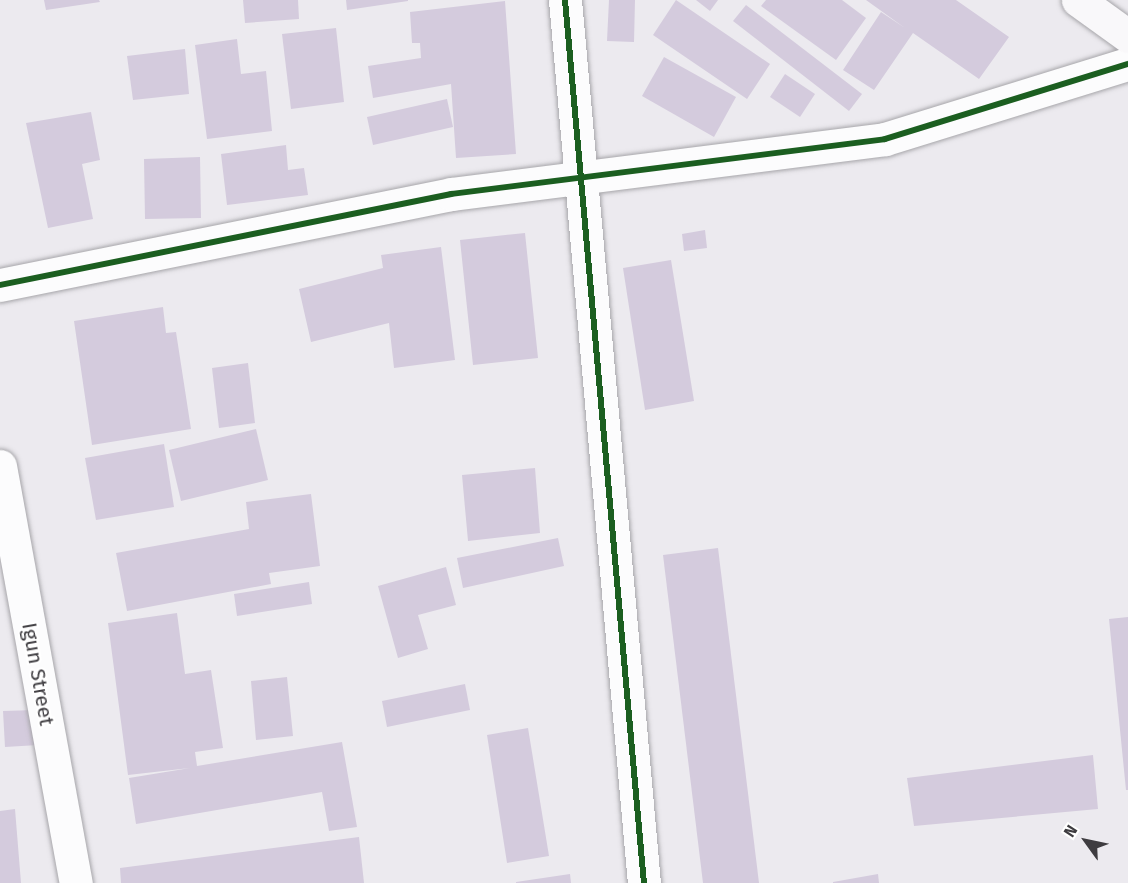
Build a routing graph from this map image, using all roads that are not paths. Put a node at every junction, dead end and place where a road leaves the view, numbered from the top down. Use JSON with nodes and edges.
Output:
{"nodes":[{"id":1,"x":565,"y":0,"type":"edge"},
{"id":2,"x":1078,"y":0,"type":"edge"},
{"id":3,"x":1128,"y":36,"type":"edge"},
{"id":4,"x":1128,"y":64,"type":"edge"},
{"id":5,"x":580,"y":180,"type":"junction"},
{"id":6,"x":0,"y":285,"type":"edge"},
{"id":7,"x":0,"y":466,"type":"edge"},
{"id":8,"x":76,"y":883,"type":"edge"},
{"id":9,"x":644,"y":883,"type":"edge"}],
"edges":[{"from":1,"to":5,"type":"street"},
{"from":2,"to":3,"type":"street"},
{"from":4,"to":5,"type":"street"},
{"from":5,"to":6,"type":"street"},
{"from":5,"to":9,"type":"street"},
{"from":7,"to":8,"type":"street","name":"Igun Street"}]}
